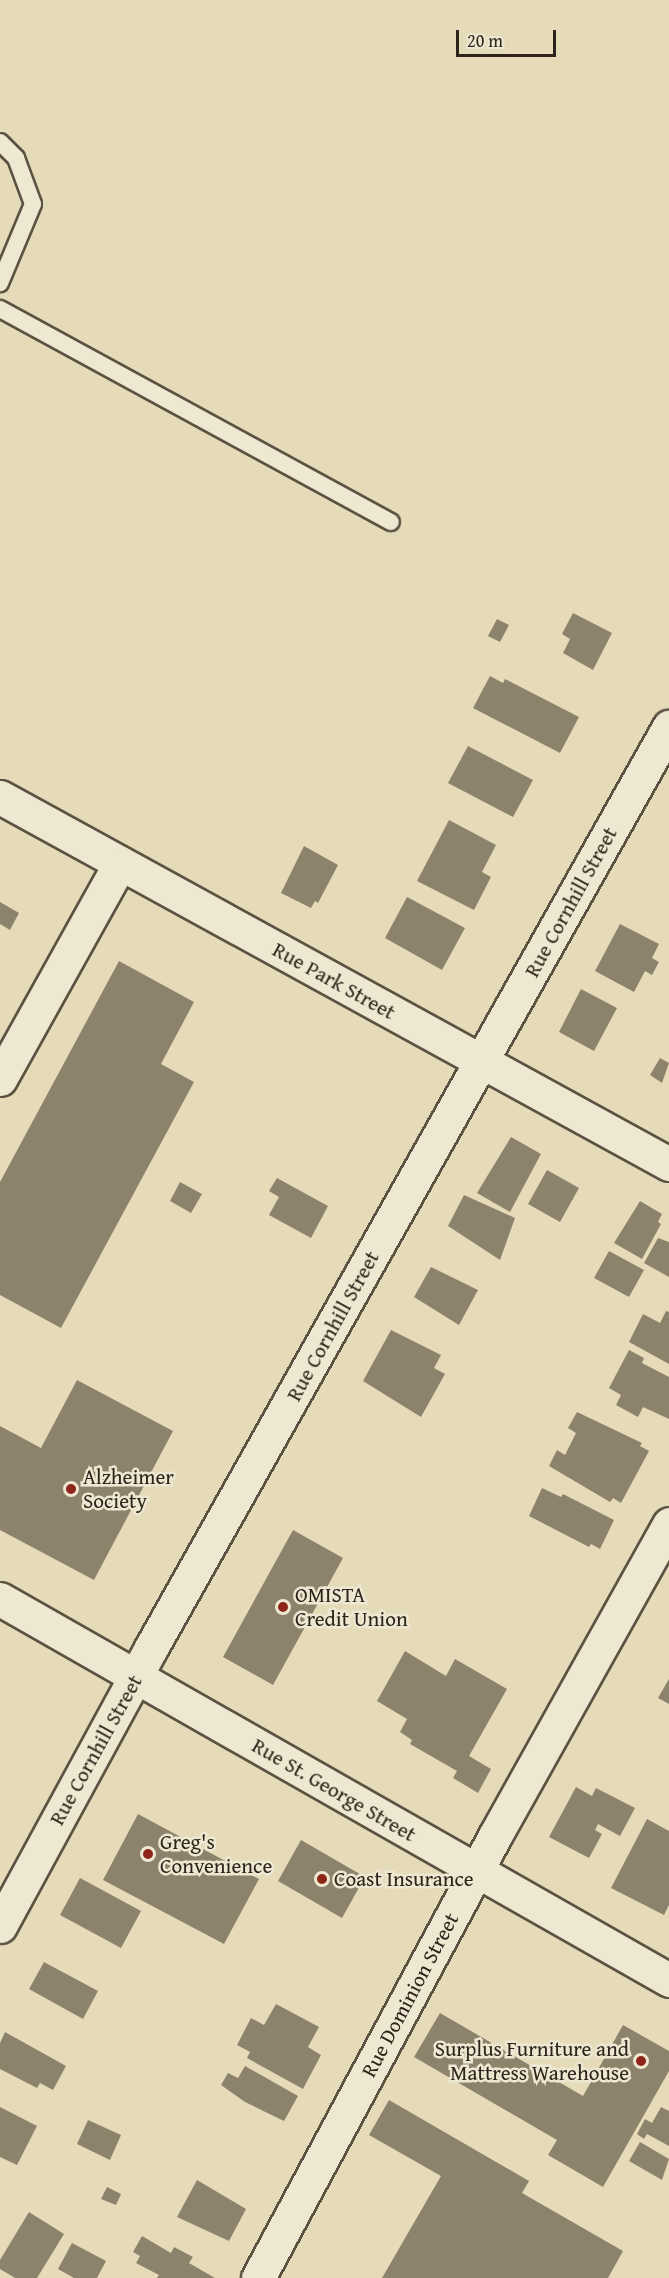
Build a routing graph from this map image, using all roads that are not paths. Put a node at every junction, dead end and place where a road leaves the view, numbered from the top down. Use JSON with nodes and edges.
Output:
{"nodes":[{"id":1,"x":0,"y":142,"type":"edge"},
{"id":2,"x":0,"y":283,"type":"edge"},
{"id":3,"x":0,"y":309,"type":"edge"},
{"id":4,"x":391,"y":522,"type":"dead end"},
{"id":5,"x":669,"y":727,"type":"edge"},
{"id":6,"x":0,"y":797,"type":"edge"},
{"id":7,"x":120,"y":863,"type":"junction"},
{"id":8,"x":481,"y":1062,"type":"junction"},
{"id":9,"x":0,"y":1079,"type":"edge"},
{"id":10,"x":669,"y":1164,"type":"edge"},
{"id":11,"x":669,"y":1524,"type":"edge"},
{"id":12,"x":0,"y":1599,"type":"edge"},
{"id":13,"x":136,"y":1676,"type":"junction"},
{"id":14,"x":476,"y":1872,"type":"junction"},
{"id":15,"x":0,"y":1926,"type":"edge"},
{"id":16,"x":669,"y":1980,"type":"edge"},
{"id":17,"x":258,"y":2278,"type":"edge"}],
"edges":[{"from":1,"to":2,"type":"lane"},
{"from":3,"to":4,"type":"lane"},
{"from":5,"to":8,"type":"street","name":"Rue Cornhill Street"},
{"from":6,"to":7,"type":"street","name":"Rue Park Street"},
{"from":7,"to":8,"type":"street","name":"Rue Park Street"},
{"from":7,"to":9,"type":"street"},
{"from":8,"to":10,"type":"street","name":"Rue Park Street"},
{"from":8,"to":13,"type":"street","name":"Rue Cornhill Street"},
{"from":11,"to":14,"type":"street","name":"Rue Dominion Street"},
{"from":12,"to":13,"type":"street","name":"Rue St. George Street"},
{"from":13,"to":14,"type":"street","name":"Rue St. George Street"},
{"from":13,"to":15,"type":"street","name":"Rue Cornhill Street"},
{"from":14,"to":16,"type":"street","name":"Rue St. George Street"},
{"from":14,"to":17,"type":"street","name":"Rue Dominion Street"}]}
